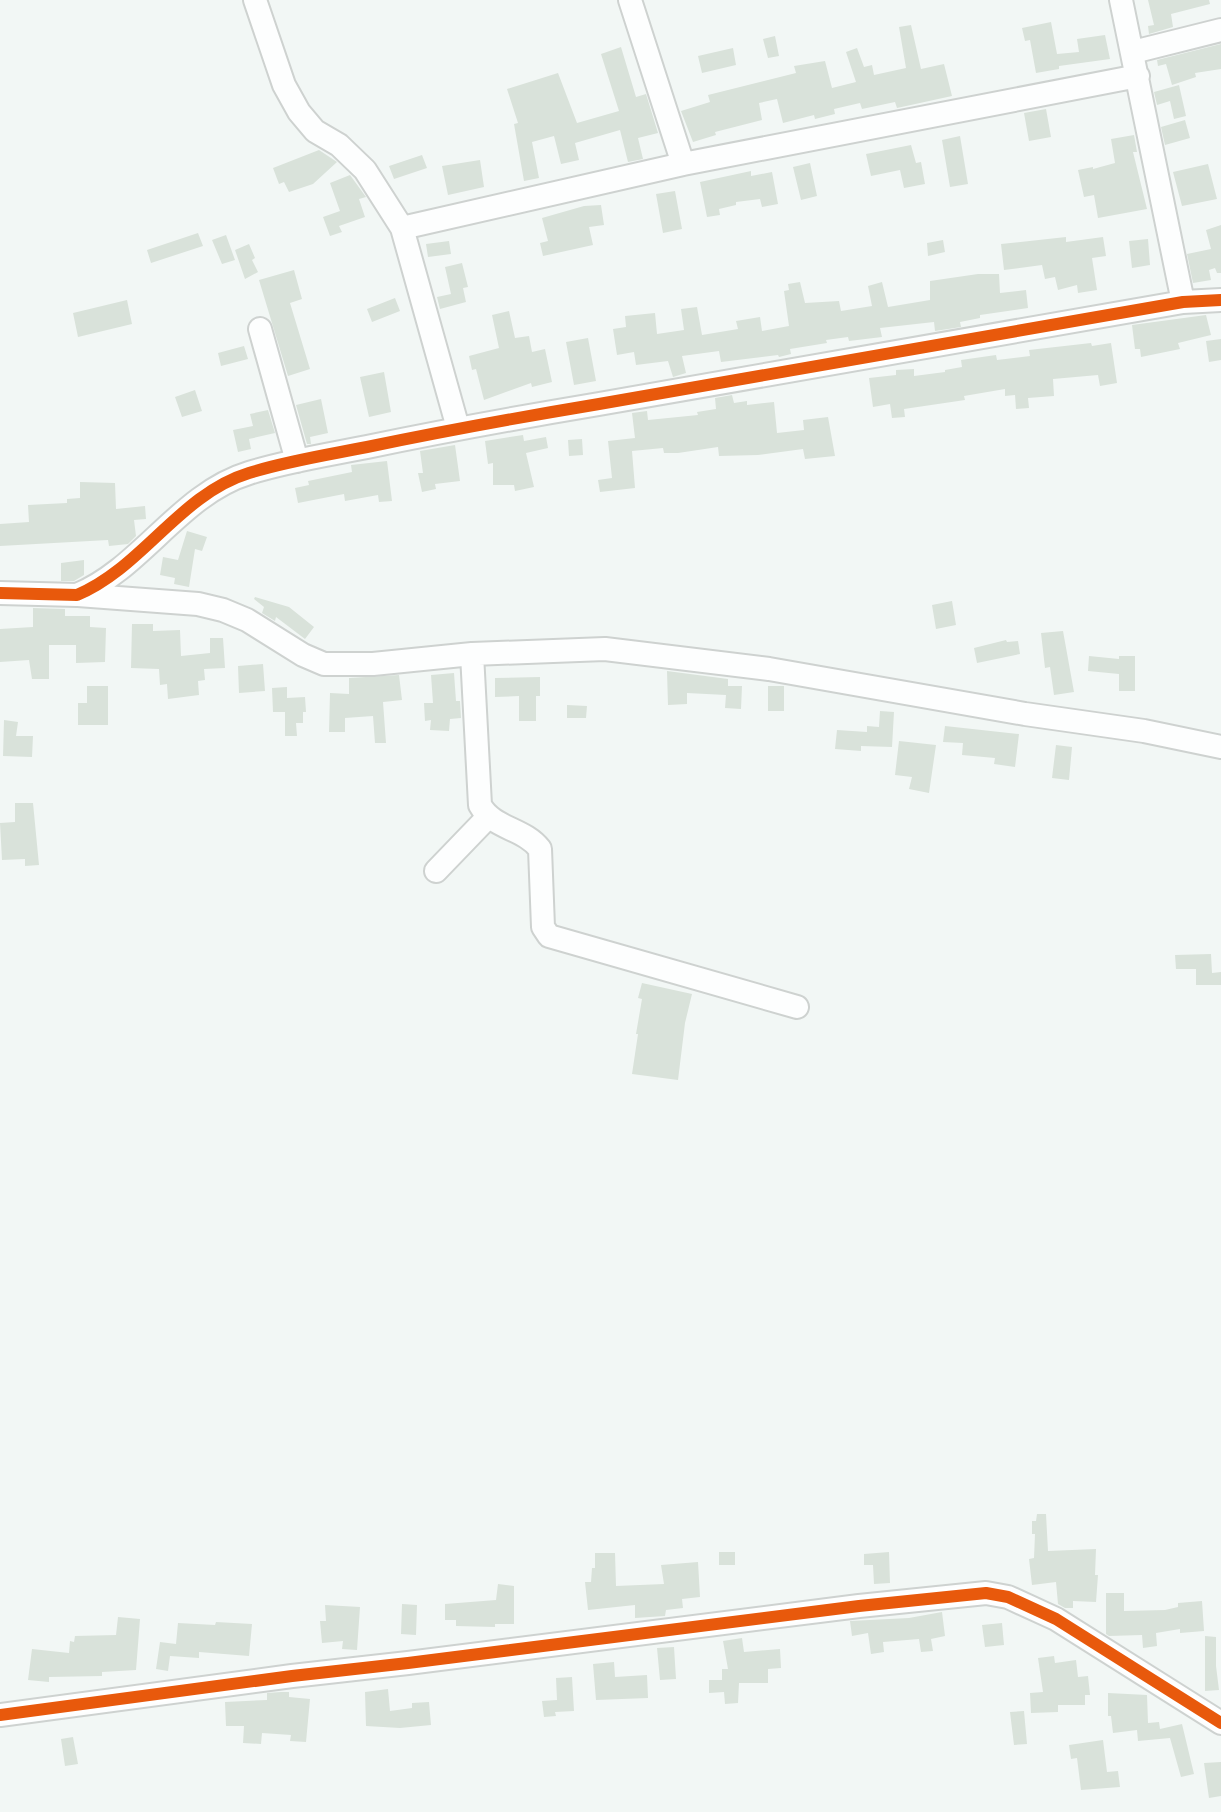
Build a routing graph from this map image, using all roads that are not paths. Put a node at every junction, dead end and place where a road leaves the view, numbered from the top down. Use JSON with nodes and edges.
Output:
{"nodes":[{"id":1,"x":255,"y":0,"type":"edge"},
{"id":2,"x":630,"y":0,"type":"edge"},
{"id":3,"x":1121,"y":0,"type":"edge"},
{"id":4,"x":1221,"y":30,"type":"edge"},
{"id":5,"x":1133,"y":52,"type":"junction"},
{"id":6,"x":1138,"y":76,"type":"junction"},
{"id":7,"x":683,"y":164,"type":"junction"},
{"id":8,"x":402,"y":228,"type":"junction"},
{"id":9,"x":1221,"y":300,"type":"edge"},
{"id":10,"x":1183,"y":302,"type":"junction"},
{"id":11,"x":260,"y":329,"type":"dead end"},
{"id":12,"x":458,"y":428,"type":"junction"},
{"id":13,"x":297,"y":461,"type":"junction"},
{"id":14,"x":0,"y":593,"type":"edge"},
{"id":15,"x":77,"y":595,"type":"junction"},
{"id":16,"x":472,"y":654,"type":"junction"},
{"id":17,"x":1221,"y":747,"type":"edge"},
{"id":18,"x":488,"y":817,"type":"junction"},
{"id":19,"x":436,"y":871,"type":"dead end"},
{"id":20,"x":797,"y":1007,"type":"dead end"},
{"id":21,"x":0,"y":1715,"type":"edge"},
{"id":22,"x":1221,"y":1723,"type":"edge"}],
"edges":[{"from":1,"to":8,"type":"street"},
{"from":2,"to":7,"type":"street"},
{"from":3,"to":5,"type":"street"},
{"from":4,"to":5,"type":"street"},
{"from":5,"to":6,"type":"street"},
{"from":6,"to":7,"type":"street"},
{"from":6,"to":10,"type":"street"},
{"from":7,"to":8,"type":"street"},
{"from":8,"to":12,"type":"street"},
{"from":9,"to":10,"type":"street"},
{"from":10,"to":12,"type":"street"},
{"from":11,"to":13,"type":"street"},
{"from":12,"to":13,"type":"street"},
{"from":13,"to":15,"type":"street"},
{"from":14,"to":15,"type":"street"},
{"from":15,"to":16,"type":"street"},
{"from":16,"to":17,"type":"street"},
{"from":16,"to":18,"type":"street"},
{"from":18,"to":19,"type":"street"},
{"from":18,"to":20,"type":"street"},
{"from":21,"to":22,"type":"street"}]}
